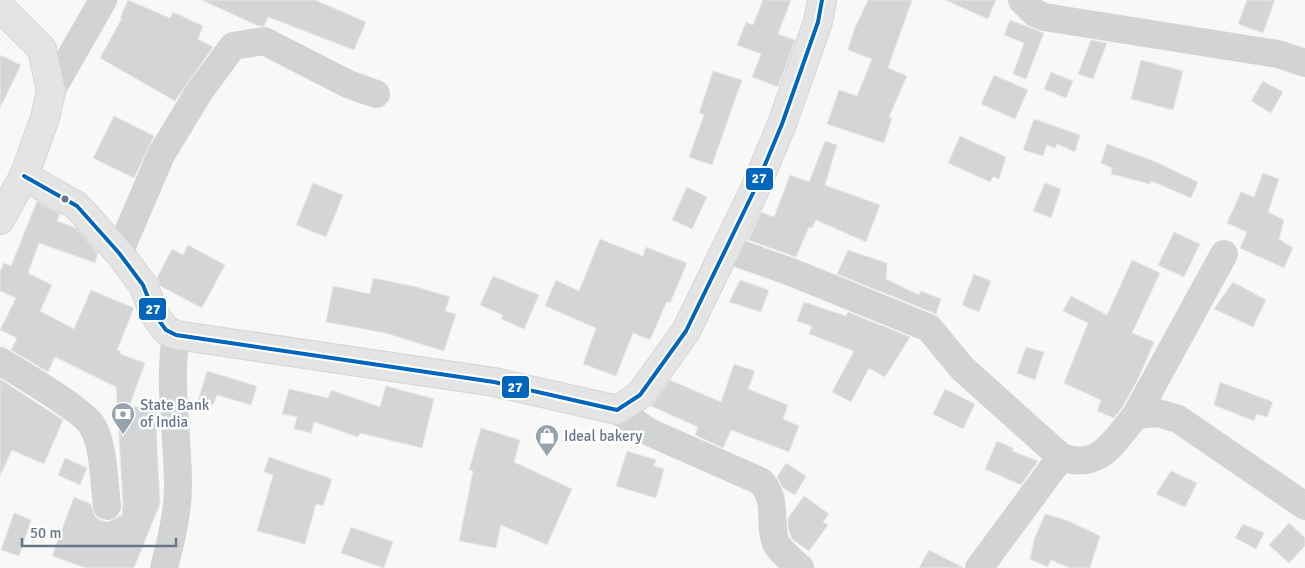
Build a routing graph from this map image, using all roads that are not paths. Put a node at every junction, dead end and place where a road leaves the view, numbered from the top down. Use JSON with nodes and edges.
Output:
{"nodes":[{"id":1,"x":103,"y":0,"type":"edge"},
{"id":2,"x":822,"y":0,"type":"edge"},
{"id":3,"x":1022,"y":0,"type":"edge"},
{"id":4,"x":0,"y":7,"type":"edge"},
{"id":5,"x":1305,"y":63,"type":"edge"},
{"id":6,"x":51,"y":91,"type":"junction"},
{"id":7,"x":376,"y":94,"type":"dead end"},
{"id":8,"x":24,"y":176,"type":"junction"},
{"id":9,"x":0,"y":220,"type":"edge"},
{"id":10,"x":726,"y":250,"type":"junction"},
{"id":11,"x":119,"y":253,"type":"junction"},
{"id":12,"x":1224,"y":254,"type":"dead end"},
{"id":13,"x":176,"y":335,"type":"junction"},
{"id":14,"x":0,"y":361,"type":"edge"},
{"id":15,"x":616,"y":410,"type":"junction"},
{"id":16,"x":1136,"y":414,"type":"junction"},
{"id":17,"x":1061,"y":457,"type":"junction"},
{"id":18,"x":107,"y":506,"type":"dead end"},
{"id":19,"x":1305,"y":506,"type":"edge"},
{"id":20,"x":773,"y":556,"type":"edge"},
{"id":21,"x":164,"y":568,"type":"edge"},
{"id":22,"x":800,"y":568,"type":"edge"},
{"id":23,"x":979,"y":568,"type":"edge"}],
"edges":[{"from":1,"to":6,"type":"street"},
{"from":2,"to":10,"type":"main road"},
{"from":3,"to":5,"type":"street"},
{"from":4,"to":6,"type":"main road"},
{"from":6,"to":8,"type":"main road"},
{"from":7,"to":11,"type":"street"},
{"from":8,"to":9,"type":"main road"},
{"from":8,"to":11,"type":"main road"},
{"from":10,"to":15,"type":"main road"},
{"from":10,"to":17,"type":"street"},
{"from":11,"to":13,"type":"main road"},
{"from":12,"to":16,"type":"street"},
{"from":13,"to":15,"type":"main road"},
{"from":13,"to":21,"type":"street"},
{"from":14,"to":18,"type":"street"},
{"from":15,"to":20,"type":"street"},
{"from":16,"to":17,"type":"street"},
{"from":16,"to":19,"type":"street"},
{"from":17,"to":23,"type":"street"},
{"from":20,"to":22,"type":"street"}]}
